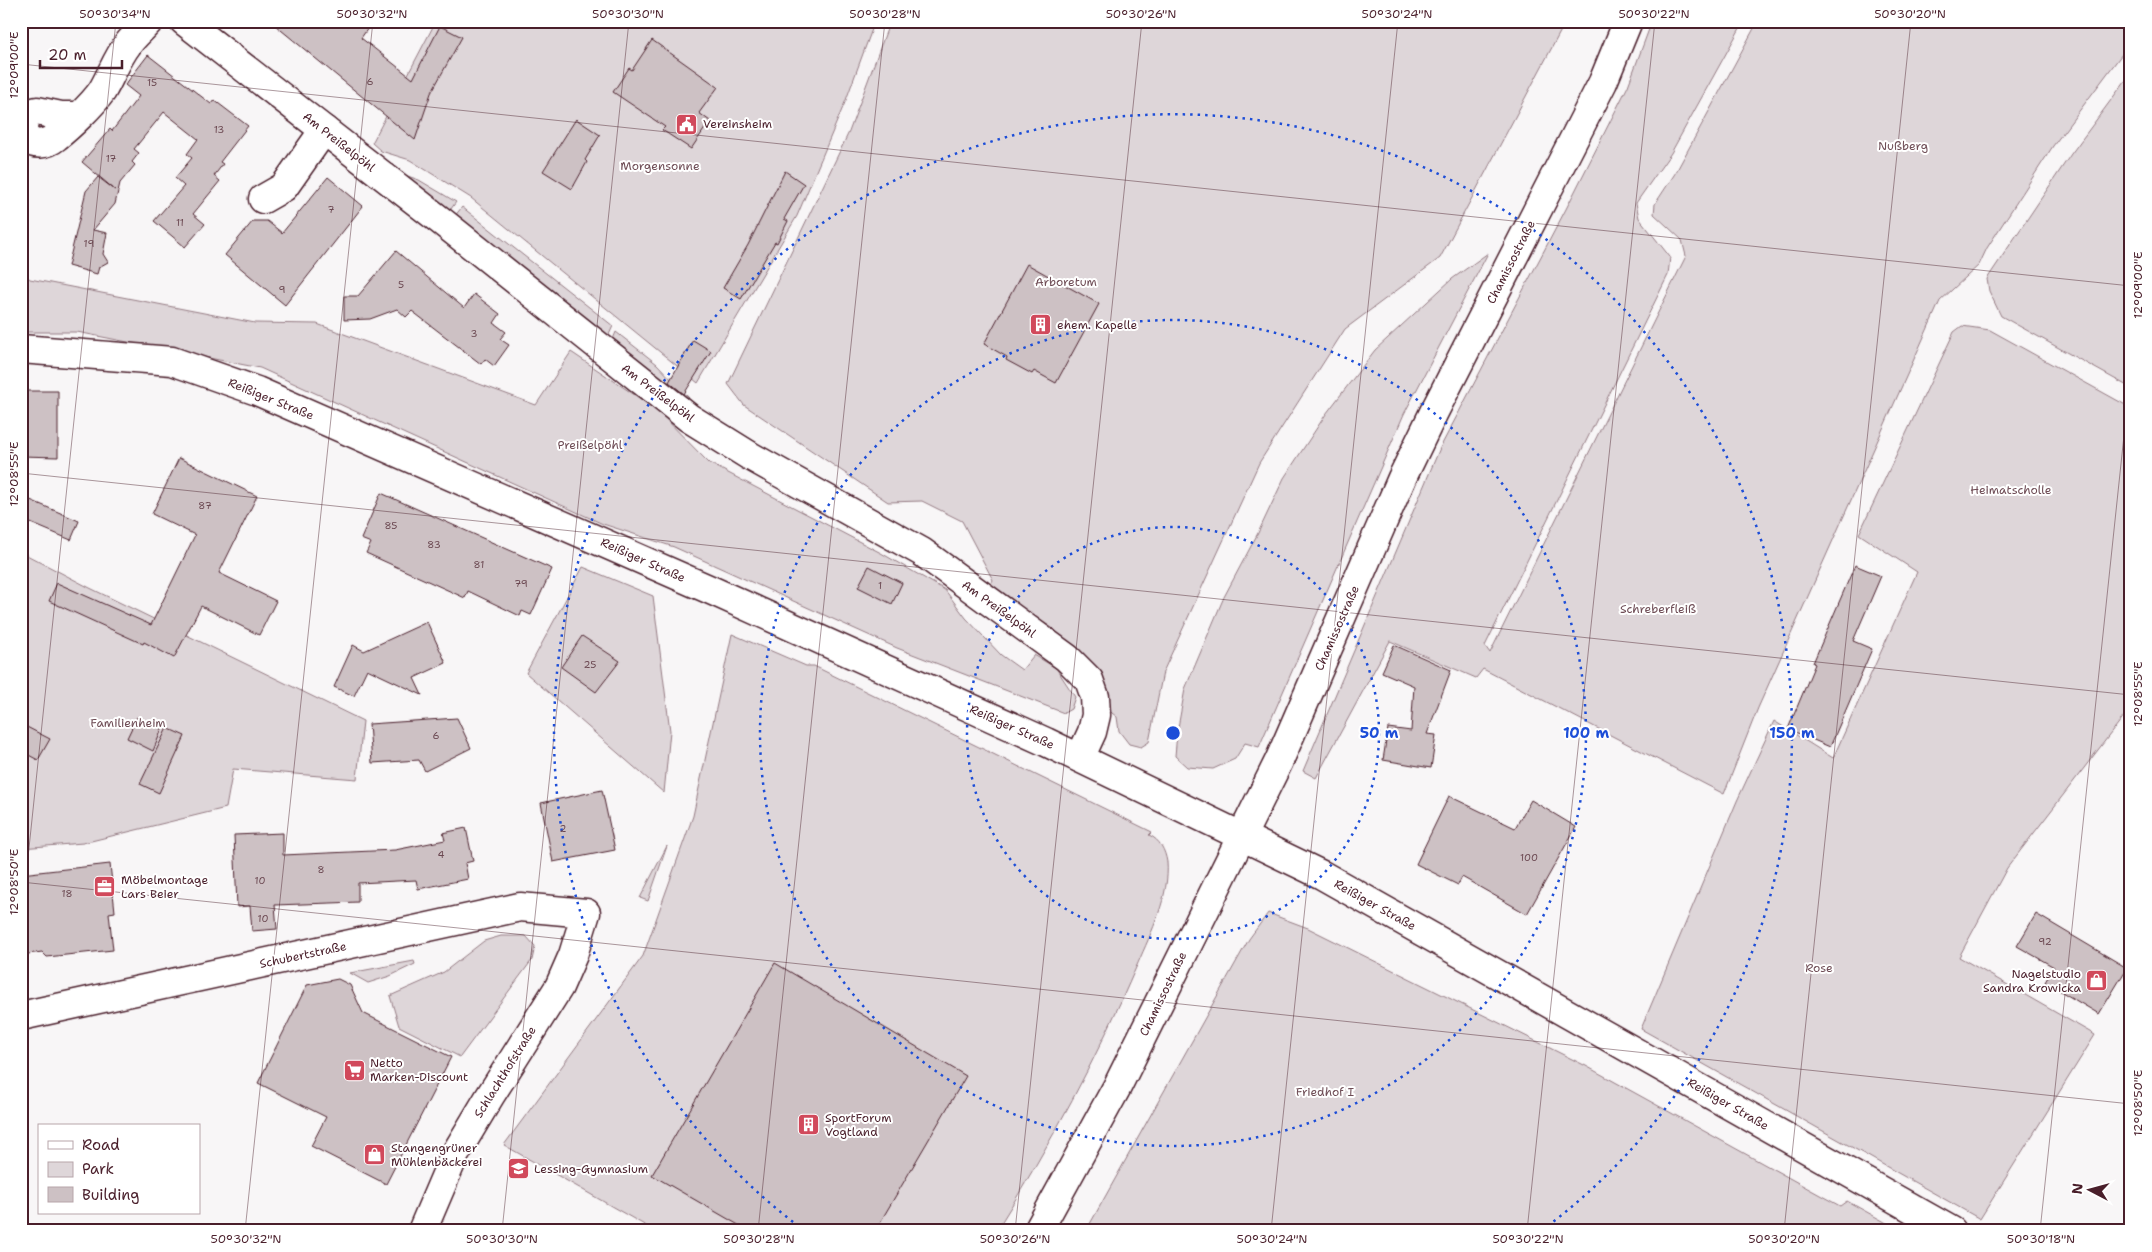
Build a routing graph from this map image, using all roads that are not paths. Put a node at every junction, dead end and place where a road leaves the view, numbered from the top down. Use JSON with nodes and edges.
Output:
{"nodes":[{"id":1,"x":149,"y":21,"type":"edge"},
{"id":2,"x":184,"y":21,"type":"edge"},
{"id":3,"x":1628,"y":21,"type":"edge"},
{"id":4,"x":78,"y":116,"type":"dead end"},
{"id":5,"x":324,"y":130,"type":"junction"},
{"id":6,"x":263,"y":199,"type":"dead end"},
{"id":7,"x":21,"y":349,"type":"edge"},
{"id":8,"x":1080,"y":758,"type":"junction"},
{"id":9,"x":1242,"y":835,"type":"junction"},
{"id":10,"x":586,"y":913,"type":"joint"},
{"id":11,"x":22,"y":1018,"type":"edge"},
{"id":12,"x":422,"y":1231,"type":"edge"},
{"id":13,"x":1038,"y":1231,"type":"edge"},
{"id":14,"x":1952,"y":1231,"type":"edge"}],
"edges":[{"from":1,"to":4,"type":"street"},
{"from":2,"to":5,"type":"street","name":"Am Preißelpöhl"},
{"from":3,"to":9,"type":"street","name":"Chamissostraße"},
{"from":5,"to":6,"type":"street"},
{"from":5,"to":8,"type":"street","name":"Am Preißelpöhl"},
{"from":7,"to":8,"type":"street","name":"Reißiger Straße"},
{"from":8,"to":9,"type":"street","name":"Reißiger Straße"},
{"from":9,"to":13,"type":"street","name":"Chamissostraße"},
{"from":9,"to":14,"type":"street","name":"Reißiger Straße"},
{"from":10,"to":11,"type":"street","name":"Schubertstraße"},
{"from":10,"to":12,"type":"street","name":"Schlachthofstraße"}]}
